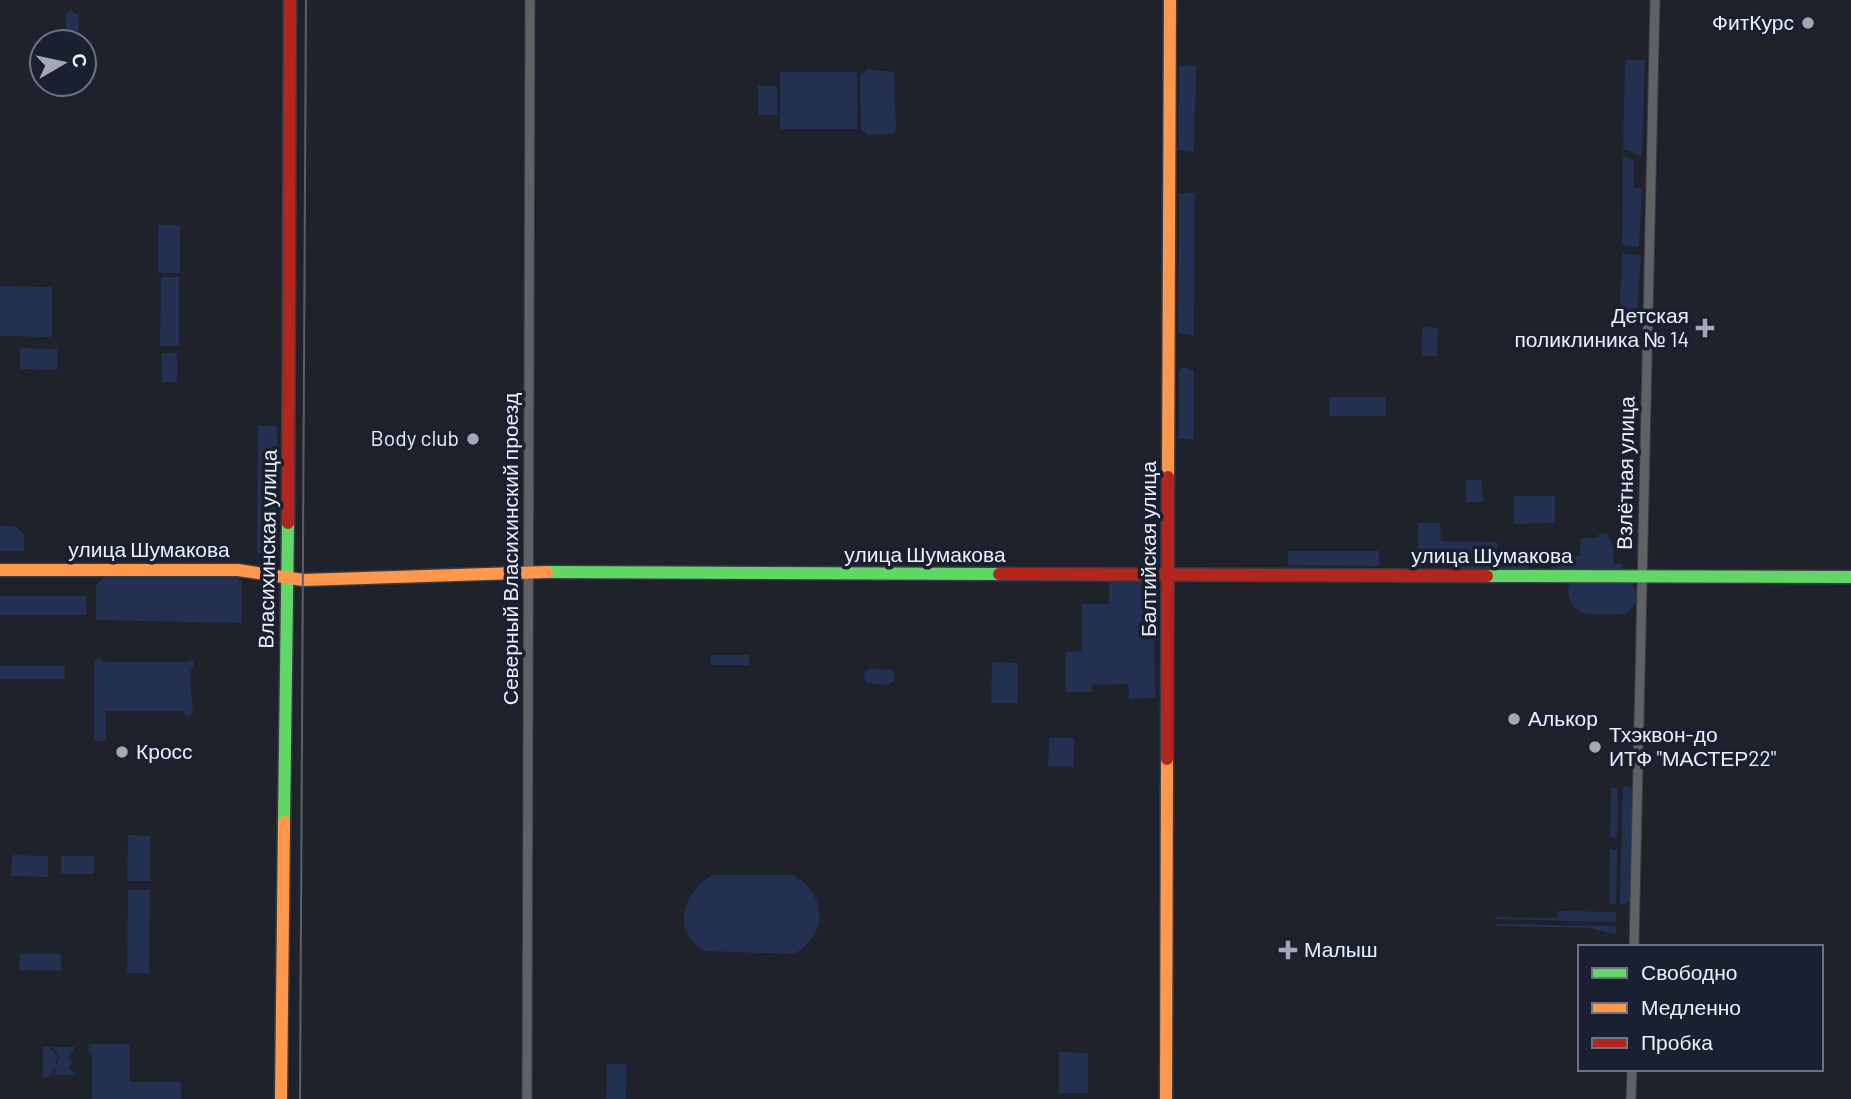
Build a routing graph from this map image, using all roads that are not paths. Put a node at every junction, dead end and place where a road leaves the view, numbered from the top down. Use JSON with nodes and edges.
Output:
{"nodes":[{"id":1,"x":290,"y":0,"type":"edge"},
{"id":2,"x":530,"y":0,"type":"edge"},
{"id":3,"x":1170,"y":0,"type":"edge"},
{"id":4,"x":1655,"y":0,"type":"edge"},
{"id":5,"x":0,"y":570,"type":"edge"},
{"id":6,"x":528,"y":573,"type":"junction"},
{"id":7,"x":1168,"y":575,"type":"junction"},
{"id":8,"x":287,"y":577,"type":"junction"},
{"id":9,"x":1641,"y":577,"type":"junction"},
{"id":10,"x":1851,"y":577,"type":"edge"},
{"id":11,"x":1634,"y":945,"type":"edge"},
{"id":12,"x":1632,"y":1071,"type":"edge"},
{"id":13,"x":281,"y":1099,"type":"edge"},
{"id":14,"x":527,"y":1099,"type":"edge"},
{"id":15,"x":1166,"y":1099,"type":"edge"},
{"id":16,"x":1631,"y":1099,"type":"edge"}],
"edges":[{"from":1,"to":8,"type":"main road","name":"Власихинская улица"},
{"from":2,"to":6,"type":"street","name":"Северный Власихинский проезд"},
{"from":3,"to":7,"type":"main road","name":"Балтийская улица"},
{"from":4,"to":9,"type":"street","name":"Взлётная улица"},
{"from":5,"to":8,"type":"main road","name":"улица Шумакова"},
{"from":6,"to":7,"type":"main road","name":"улица Шумакова"},
{"from":6,"to":8,"type":"main road","name":"улица Шумакова"},
{"from":6,"to":14,"type":"street","name":"Северный Власихинский проезд"},
{"from":7,"to":9,"type":"main road","name":"улица Шумакова"},
{"from":7,"to":15,"type":"main road","name":"Балтийская улица"},
{"from":8,"to":13,"type":"main road","name":"Власихинская улица"},
{"from":9,"to":10,"type":"main road","name":"улица Шумакова"},
{"from":9,"to":11,"type":"street","name":"Взлётная улица"},
{"from":12,"to":16,"type":"street"}]}
